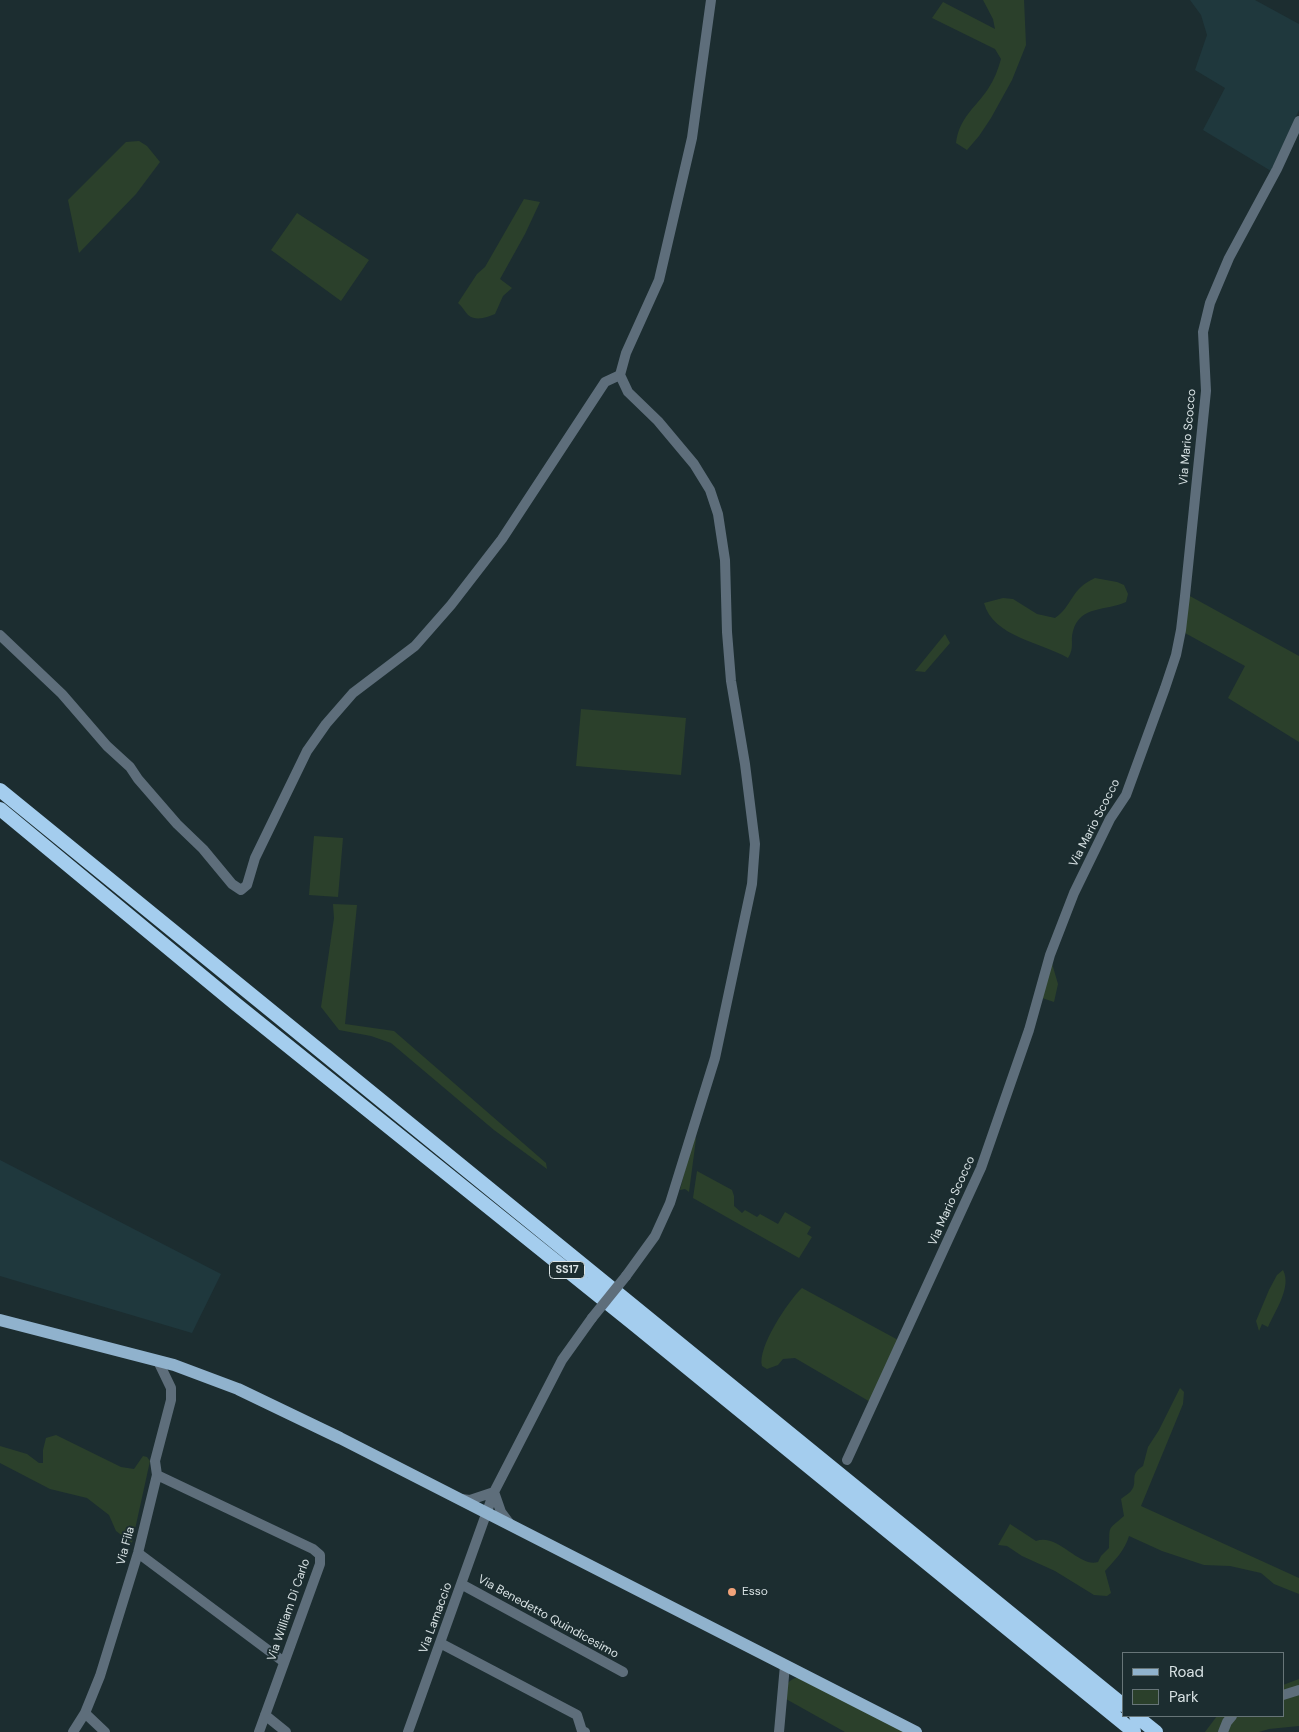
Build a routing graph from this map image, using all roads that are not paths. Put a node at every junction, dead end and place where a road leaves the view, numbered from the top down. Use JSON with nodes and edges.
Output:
{"nodes":[{"id":1,"x":711,"y":0,"type":"edge"},
{"id":2,"x":1299,"y":121,"type":"edge"},
{"id":3,"x":620,"y":375,"type":"junction"},
{"id":4,"x":0,"y":635,"type":"edge"},
{"id":5,"x":0,"y":790,"type":"edge"},
{"id":6,"x":0,"y":809,"type":"edge"},
{"id":7,"x":0,"y":1320,"type":"edge"},
{"id":8,"x":158,"y":1362,"type":"junction"},
{"id":9,"x":847,"y":1460,"type":"dead end"},
{"id":10,"x":157,"y":1475,"type":"junction"},
{"id":11,"x":494,"y":1492,"type":"junction"},
{"id":12,"x":458,"y":1499,"type":"junction"},
{"id":13,"x":486,"y":1513,"type":"junction"},
{"id":14,"x":512,"y":1527,"type":"junction"},
{"id":15,"x":138,"y":1553,"type":"junction"},
{"id":16,"x":461,"y":1584,"type":"junction"},
{"id":17,"x":440,"y":1643,"type":"junction"},
{"id":18,"x":284,"y":1662,"type":"junction"},
{"id":19,"x":785,"y":1665,"type":"junction"},
{"id":20,"x":623,"y":1672,"type":"dead end"},
{"id":21,"x":1299,"y":1690,"type":"edge"},
{"id":22,"x":1284,"y":1695,"type":"edge"},
{"id":23,"x":1122,"y":1704,"type":"edge"},
{"id":24,"x":85,"y":1712,"type":"junction"},
{"id":25,"x":265,"y":1715,"type":"junction"},
{"id":26,"x":1137,"y":1717,"type":"edge"},
{"id":27,"x":1231,"y":1717,"type":"edge"},
{"id":28,"x":73,"y":1732,"type":"edge"},
{"id":29,"x":105,"y":1732,"type":"edge"},
{"id":30,"x":259,"y":1732,"type":"edge"},
{"id":31,"x":286,"y":1732,"type":"edge"},
{"id":32,"x":408,"y":1732,"type":"edge"},
{"id":33,"x":585,"y":1732,"type":"edge"},
{"id":34,"x":778,"y":1732,"type":"edge"},
{"id":35,"x":916,"y":1732,"type":"edge"},
{"id":36,"x":1134,"y":1732,"type":"edge"},
{"id":37,"x":1156,"y":1732,"type":"edge"},
{"id":38,"x":1223,"y":1732,"type":"edge"}],
"edges":[{"from":1,"to":3,"type":"street"},
{"from":2,"to":9,"type":"street","name":"Via Mario Scocco"},
{"from":3,"to":4,"type":"street"},
{"from":3,"to":11,"type":"street","name":"Via Lamaccio","bridge":true},
{"from":5,"to":23,"type":"highway","number":"SS17"},
{"from":6,"to":36,"type":"highway","number":"SS17"},
{"from":7,"to":8,"type":"main road"},
{"from":8,"to":10,"type":"street","name":"Via Fila"},
{"from":8,"to":12,"type":"main road"},
{"from":10,"to":15,"type":"street","name":"Via Fila"},
{"from":10,"to":18,"type":"street","name":"Via William Di Carlo"},
{"from":11,"to":12,"type":"street"},
{"from":11,"to":13,"type":"street","name":"Via Lamaccio"},
{"from":11,"to":14,"type":"street"},
{"from":12,"to":13,"type":"main road"},
{"from":13,"to":14,"type":"main road"},
{"from":13,"to":16,"type":"street","name":"Via Lamaccio"},
{"from":14,"to":19,"type":"main road"},
{"from":15,"to":18,"type":"street"},
{"from":15,"to":24,"type":"street","name":"Via Fila"},
{"from":16,"to":17,"type":"street","name":"Via Lamaccio"},
{"from":16,"to":20,"type":"street","name":"Via Benedetto Quindicesimo"},
{"from":17,"to":32,"type":"street","name":"Via Lamaccio"},
{"from":17,"to":33,"type":"street"},
{"from":18,"to":25,"type":"street","name":"Via William Di Carlo"},
{"from":19,"to":34,"type":"street"},
{"from":19,"to":35,"type":"main road"},
{"from":21,"to":22,"type":"street"},
{"from":24,"to":28,"type":"street","name":"Via Fila"},
{"from":24,"to":29,"type":"street"},
{"from":25,"to":30,"type":"street","name":"Via William Di Carlo"},
{"from":25,"to":31,"type":"street"},
{"from":26,"to":37,"type":"highway"},
{"from":27,"to":38,"type":"street"}]}
